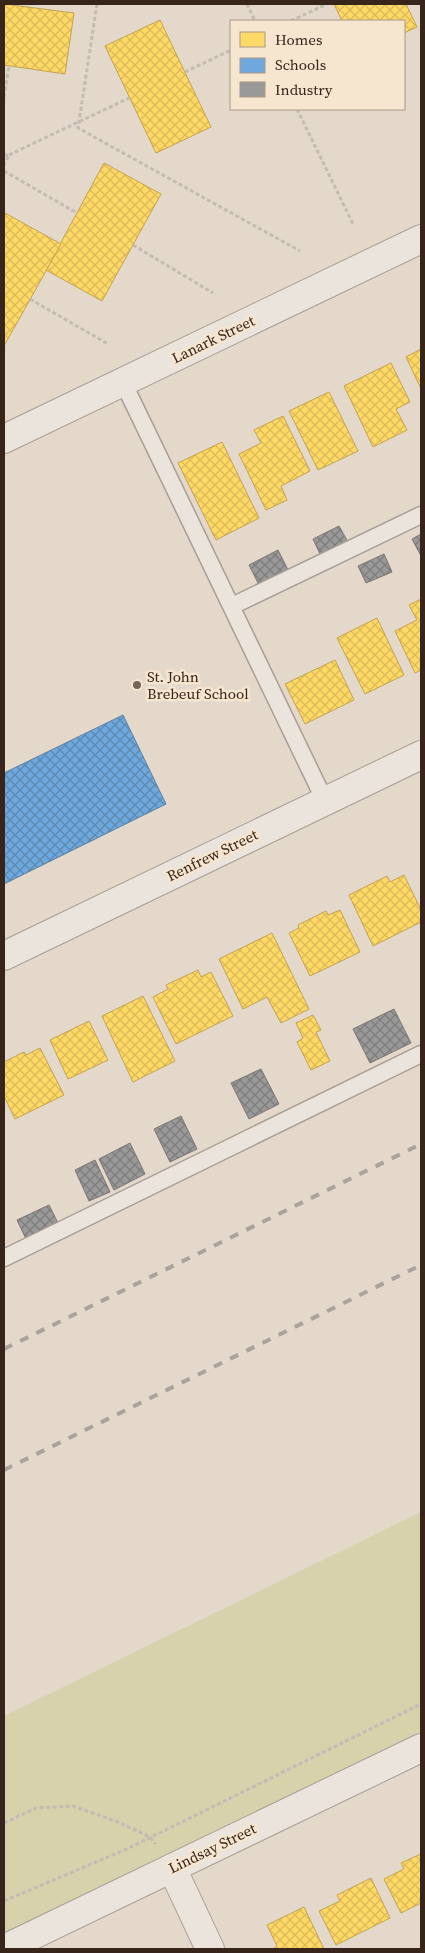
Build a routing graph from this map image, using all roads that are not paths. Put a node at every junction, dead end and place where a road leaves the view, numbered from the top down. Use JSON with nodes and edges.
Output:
{"nodes":[{"id":1,"x":421,"y":239,"type":"edge"},
{"id":2,"x":123,"y":382,"type":"junction"},
{"id":3,"x":4,"y":439,"type":"edge"},
{"id":4,"x":421,"y":515,"type":"edge"},
{"id":5,"x":232,"y":606,"type":"junction"},
{"id":6,"x":421,"y":755,"type":"edge"},
{"id":7,"x":325,"y":801,"type":"junction"},
{"id":8,"x":4,"y":956,"type":"edge"},
{"id":9,"x":421,"y":1054,"type":"edge"},
{"id":10,"x":4,"y":1258,"type":"edge"},
{"id":11,"x":421,"y":1748,"type":"edge"},
{"id":12,"x":172,"y":1868,"type":"junction"},
{"id":13,"x":4,"y":1949,"type":"edge"},
{"id":14,"x":210,"y":1949,"type":"edge"}],
"edges":[{"from":1,"to":2,"type":"street","name":"Lanark Street"},
{"from":2,"to":3,"type":"street","name":"Lanark Street"},
{"from":2,"to":5,"type":"lane"},
{"from":4,"to":5,"type":"lane"},
{"from":5,"to":7,"type":"lane"},
{"from":6,"to":7,"type":"street","name":"Renfrew Street"},
{"from":7,"to":8,"type":"street","name":"Renfrew Street"},
{"from":9,"to":10,"type":"lane"},
{"from":11,"to":12,"type":"street","name":"Lindsay Street"},
{"from":12,"to":13,"type":"street","name":"Lindsay Street"},
{"from":12,"to":14,"type":"street"}]}
